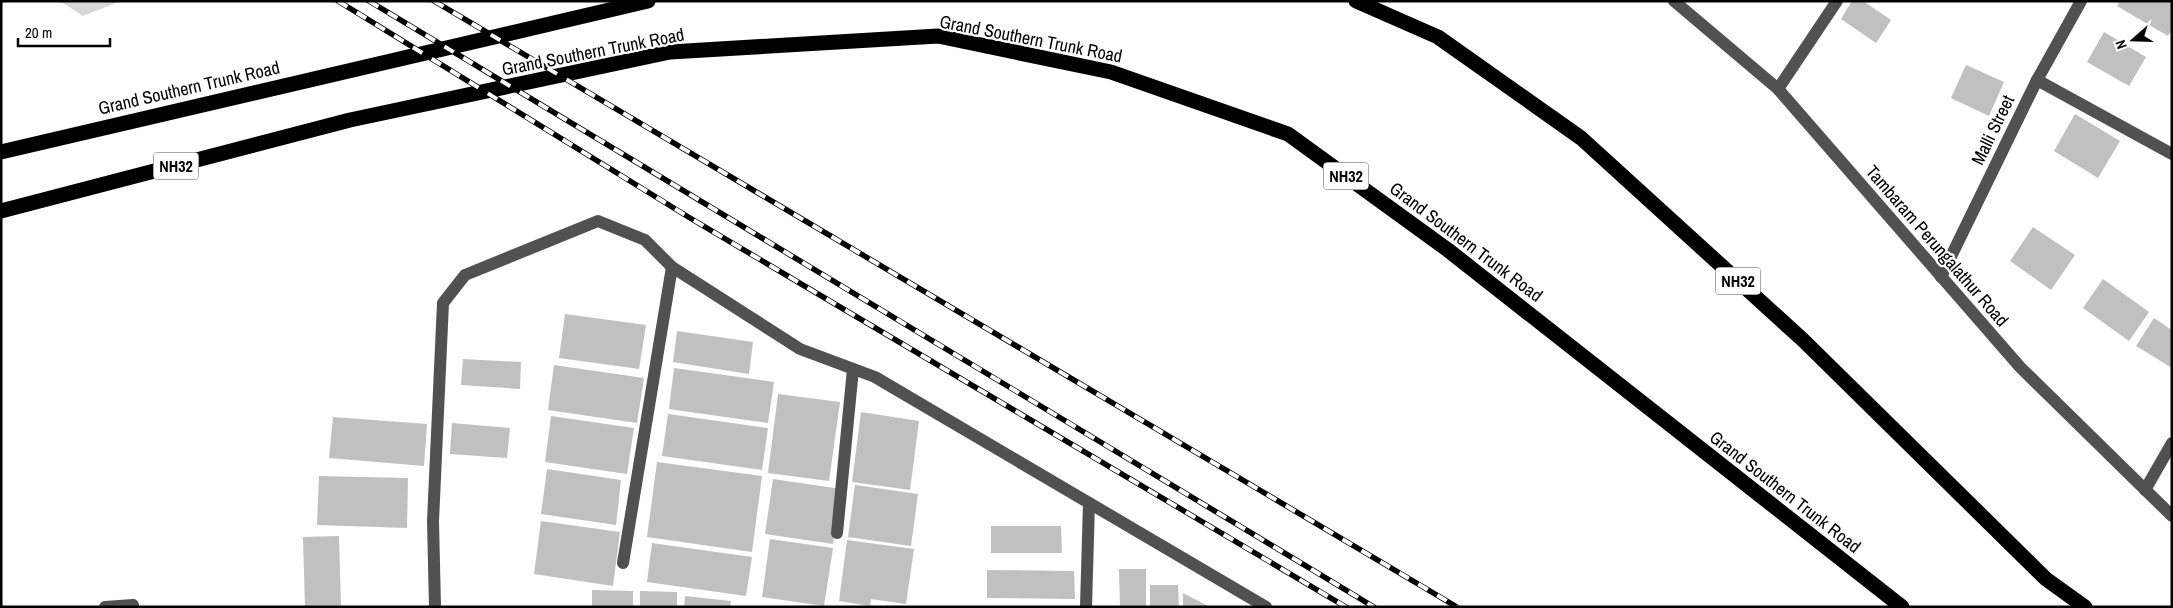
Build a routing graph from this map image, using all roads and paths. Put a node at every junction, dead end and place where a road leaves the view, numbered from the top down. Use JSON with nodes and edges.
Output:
{"nodes":[{"id":1,"x":648,"y":1,"type":"edge"},
{"id":2,"x":1356,"y":1,"type":"edge"},
{"id":3,"x":1674,"y":1,"type":"edge"},
{"id":4,"x":1837,"y":1,"type":"edge"},
{"id":5,"x":2080,"y":1,"type":"edge"},
{"id":6,"x":2037,"y":80,"type":"junction"},
{"id":7,"x":1778,"y":90,"type":"junction"},
{"id":8,"x":1,"y":152,"type":"edge"},
{"id":9,"x":2172,"y":154,"type":"edge"},
{"id":10,"x":1,"y":212,"type":"edge"},
{"id":11,"x":672,"y":267,"type":"junction"},
{"id":12,"x":1941,"y":277,"type":"junction"},
{"id":13,"x":853,"y":369,"type":"junction"},
{"id":14,"x":2172,"y":443,"type":"edge"},
{"id":15,"x":2145,"y":490,"type":"junction"},
{"id":16,"x":1089,"y":503,"type":"junction"},
{"id":17,"x":2172,"y":516,"type":"edge"},
{"id":18,"x":837,"y":533,"type":"dead end"},
{"id":19,"x":623,"y":563,"type":"dead end"},
{"id":20,"x":105,"y":607,"type":"edge"},
{"id":21,"x":133,"y":607,"type":"edge"},
{"id":22,"x":434,"y":607,"type":"edge"},
{"id":23,"x":1086,"y":607,"type":"edge"},
{"id":24,"x":1266,"y":607,"type":"edge"},
{"id":25,"x":1902,"y":607,"type":"edge"},
{"id":26,"x":2085,"y":607,"type":"edge"}],
"edges":[{"from":1,"to":8,"type":"highway","name":"Grand Southern Trunk Road"},
{"from":2,"to":26,"type":"highway","number":"NH32"},
{"from":3,"to":7,"type":"street","name":"Tambaram Perungalathur Road"},
{"from":4,"to":7,"type":"street"},
{"from":5,"to":6,"type":"street","name":"Malli Street"},
{"from":6,"to":9,"type":"street"},
{"from":6,"to":12,"type":"street","name":"Malli Street"},
{"from":7,"to":12,"type":"street","name":"Tambaram Perungalathur Road"},
{"from":10,"to":25,"type":"highway","name":"Grand Southern Trunk Road","number":"NH32"},
{"from":11,"to":13,"type":"street"},
{"from":11,"to":19,"type":"street"},
{"from":11,"to":22,"type":"street"},
{"from":12,"to":15,"type":"street","name":"Tambaram Perungalathur Road"},
{"from":13,"to":16,"type":"street"},
{"from":13,"to":18,"type":"street"},
{"from":14,"to":15,"type":"street"},
{"from":15,"to":17,"type":"street","name":"Tambaram Perungalathur Road"},
{"from":16,"to":23,"type":"street"},
{"from":16,"to":24,"type":"street"},
{"from":20,"to":21,"type":"street"}]}
